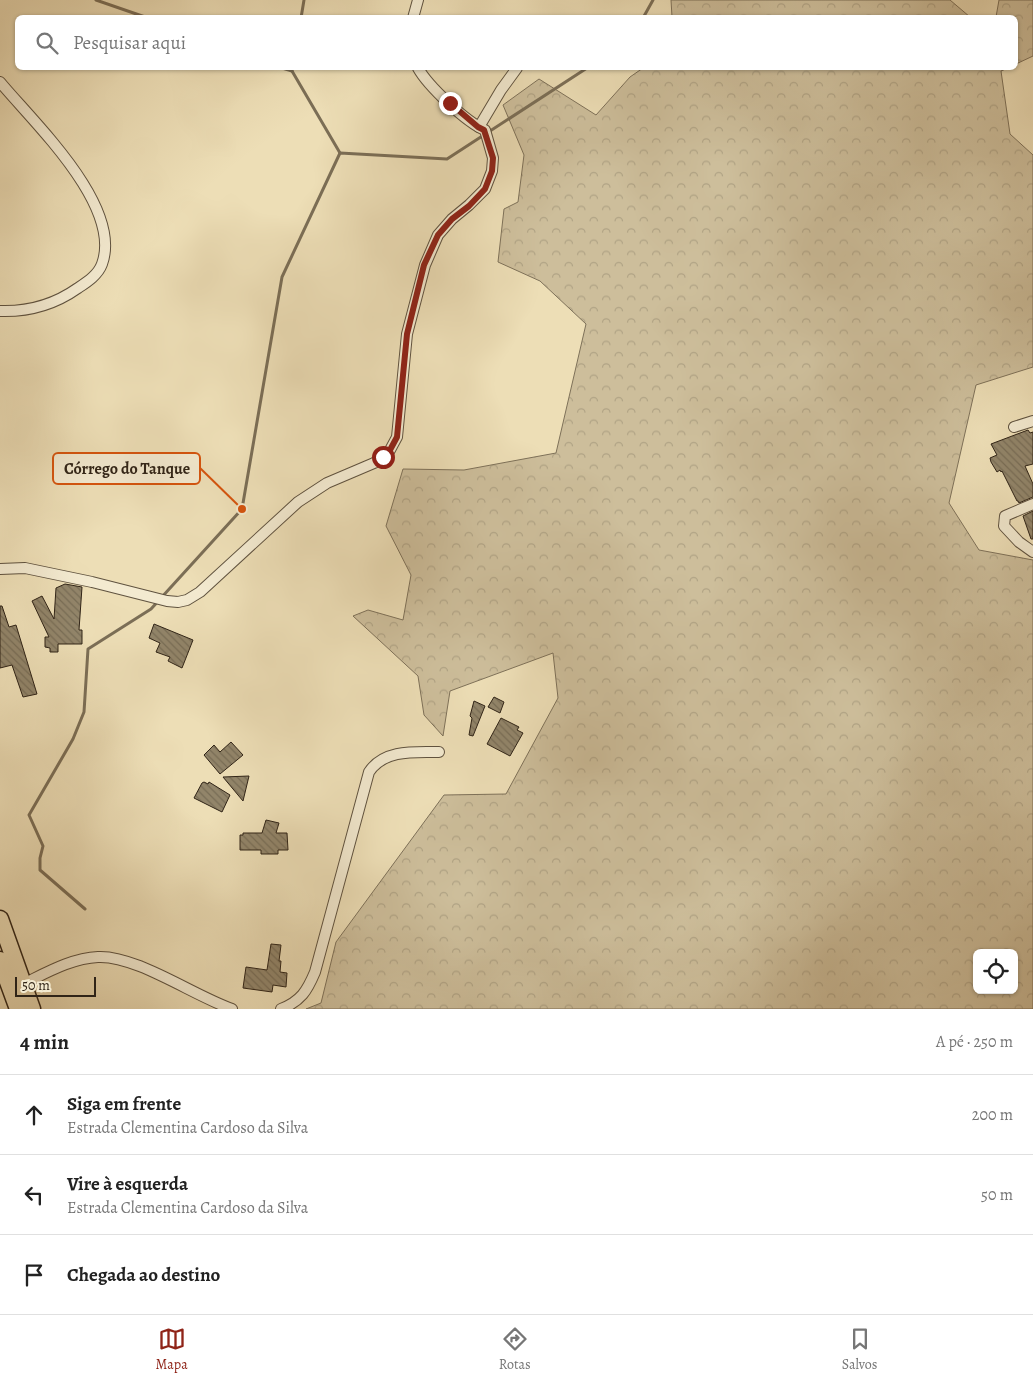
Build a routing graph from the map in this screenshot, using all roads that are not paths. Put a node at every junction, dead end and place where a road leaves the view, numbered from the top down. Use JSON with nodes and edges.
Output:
{"nodes":[{"id":1,"x":418,"y":0,"type":"edge"},
{"id":2,"x":414,"y":15,"type":"edge"},
{"id":3,"x":420,"y":70,"type":"edge"},
{"id":4,"x":516,"y":70,"type":"edge"},
{"id":5,"x":0,"y":82,"type":"edge"},
{"id":6,"x":482,"y":128,"type":"junction"},
{"id":7,"x":0,"y":311,"type":"edge"},
{"id":8,"x":1033,"y":421,"type":"edge"},
{"id":9,"x":1014,"y":427,"type":"dead end"},
{"id":10,"x":1031,"y":504,"type":"edge"},
{"id":11,"x":1033,"y":552,"type":"edge"},
{"id":12,"x":0,"y":568,"type":"edge"},
{"id":13,"x":439,"y":752,"type":"dead end"},
{"id":14,"x":0,"y":920,"type":"edge"},
{"id":15,"x":0,"y":960,"type":"edge"},
{"id":16,"x":23,"y":984,"type":"junction"},
{"id":17,"x":18,"y":1009,"type":"edge"},
{"id":18,"x":32,"y":1009,"type":"edge"},
{"id":19,"x":232,"y":1009,"type":"edge"},
{"id":20,"x":281,"y":1009,"type":"edge"}],
"edges":[{"from":1,"to":2,"type":"street"},
{"from":3,"to":6,"type":"street"},
{"from":4,"to":6,"type":"street"},
{"from":5,"to":7,"type":"street"},
{"from":6,"to":12,"type":"street"},
{"from":8,"to":9,"type":"street"},
{"from":10,"to":11,"type":"street"},
{"from":13,"to":20,"type":"street"},
{"from":14,"to":16,"type":"main road"},
{"from":15,"to":17,"type":"main road"},
{"from":16,"to":18,"type":"main road"},
{"from":16,"to":19,"type":"street"}]}
